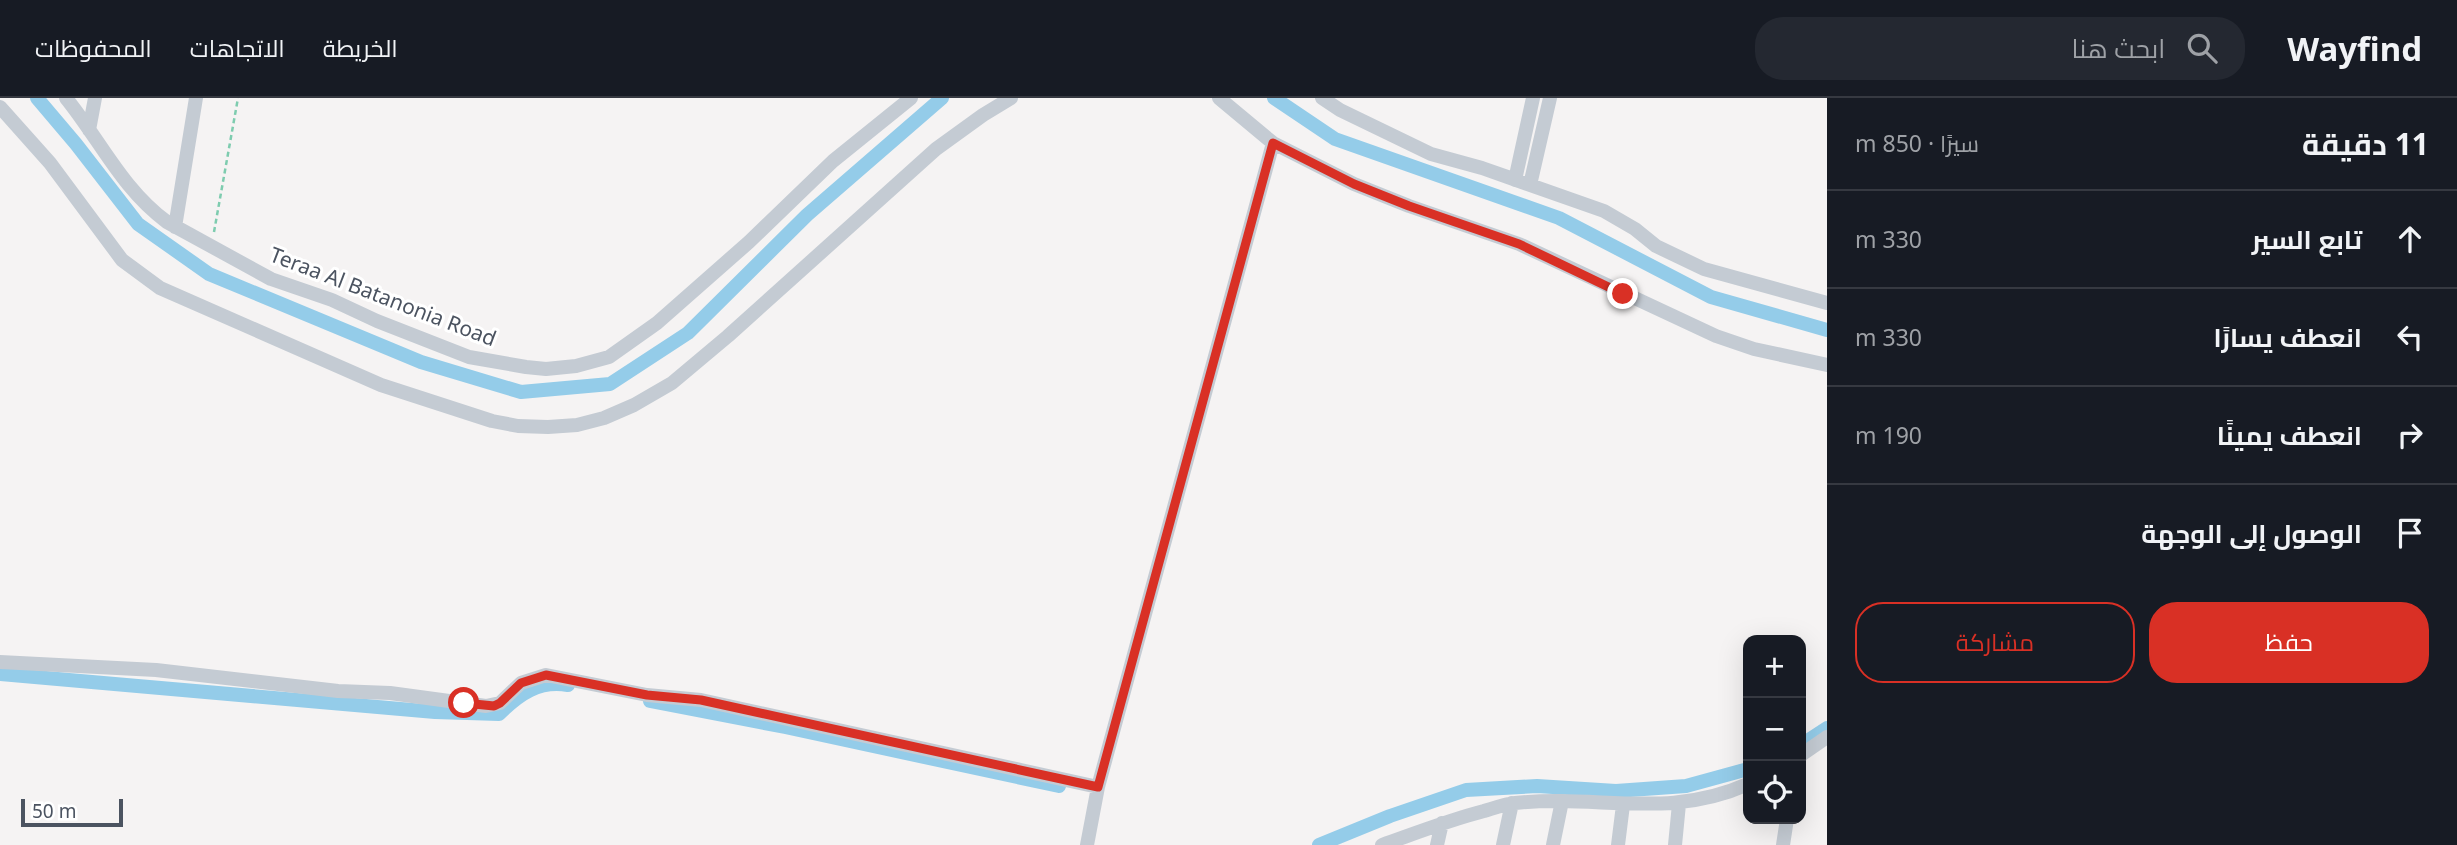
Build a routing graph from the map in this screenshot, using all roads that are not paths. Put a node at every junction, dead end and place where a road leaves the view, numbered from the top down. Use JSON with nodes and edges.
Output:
{"nodes":[{"id":1,"x":66,"y":98,"type":"edge"},
{"id":2,"x":95,"y":98,"type":"edge"},
{"id":3,"x":196,"y":98,"type":"edge"},
{"id":4,"x":911,"y":98,"type":"edge"},
{"id":5,"x":1011,"y":98,"type":"edge"},
{"id":6,"x":1219,"y":98,"type":"edge"},
{"id":7,"x":1322,"y":98,"type":"edge"},
{"id":8,"x":1533,"y":98,"type":"edge"},
{"id":9,"x":1550,"y":98,"type":"edge"},
{"id":10,"x":0,"y":107,"type":"edge"},
{"id":11,"x":89,"y":130,"type":"junction"},
{"id":12,"x":1273,"y":143,"type":"junction"},
{"id":13,"x":1515,"y":180,"type":"junction"},
{"id":14,"x":1531,"y":185,"type":"junction"},
{"id":15,"x":176,"y":227,"type":"junction"},
{"id":16,"x":1827,"y":303,"type":"edge"},
{"id":17,"x":1827,"y":365,"type":"edge"},
{"id":18,"x":0,"y":662,"type":"edge"},
{"id":19,"x":1827,"y":737,"type":"edge"},
{"id":20,"x":1806,"y":752,"type":"edge"},
{"id":21,"x":1743,"y":785,"type":"edge"},
{"id":22,"x":1098,"y":787,"type":"junction"},
{"id":23,"x":1562,"y":800,"type":"junction"},
{"id":24,"x":1512,"y":803,"type":"junction"},
{"id":25,"x":1679,"y":804,"type":"junction"},
{"id":26,"x":1623,"y":805,"type":"junction"},
{"id":27,"x":1442,"y":823,"type":"junction"},
{"id":28,"x":1786,"y":824,"type":"edge"},
{"id":29,"x":1087,"y":845,"type":"edge"},
{"id":30,"x":1382,"y":845,"type":"edge"},
{"id":31,"x":1437,"y":845,"type":"edge"},
{"id":32,"x":1503,"y":845,"type":"edge"},
{"id":33,"x":1553,"y":845,"type":"edge"},
{"id":34,"x":1618,"y":845,"type":"edge"},
{"id":35,"x":1675,"y":845,"type":"edge"},
{"id":36,"x":1783,"y":845,"type":"edge"}],
"edges":[{"from":1,"to":11,"type":"street","name":"Teraa Al Batanonia Road"},
{"from":2,"to":11,"type":"street"},
{"from":3,"to":15,"type":"street"},
{"from":4,"to":15,"type":"street","name":"Teraa Al Batanonia Road"},
{"from":5,"to":10,"type":"street"},
{"from":6,"to":12,"type":"street"},
{"from":7,"to":13,"type":"street"},
{"from":8,"to":13,"type":"street"},
{"from":9,"to":14,"type":"street"},
{"from":11,"to":15,"type":"street","name":"Teraa Al Batanonia Road"},
{"from":12,"to":17,"type":"street"},
{"from":12,"to":22,"type":"street"},
{"from":13,"to":14,"type":"street"},
{"from":14,"to":16,"type":"street"},
{"from":18,"to":22,"type":"street"},
{"from":19,"to":20,"type":"street"},
{"from":21,"to":25,"type":"street"},
{"from":22,"to":29,"type":"street"},
{"from":23,"to":24,"type":"street"},
{"from":23,"to":26,"type":"street"},
{"from":23,"to":33,"type":"street"},
{"from":24,"to":27,"type":"street"},
{"from":24,"to":32,"type":"street"},
{"from":25,"to":26,"type":"street"},
{"from":25,"to":35,"type":"street"},
{"from":26,"to":34,"type":"street"},
{"from":27,"to":30,"type":"street"},
{"from":27,"to":31,"type":"street"},
{"from":28,"to":36,"type":"street"}]}
